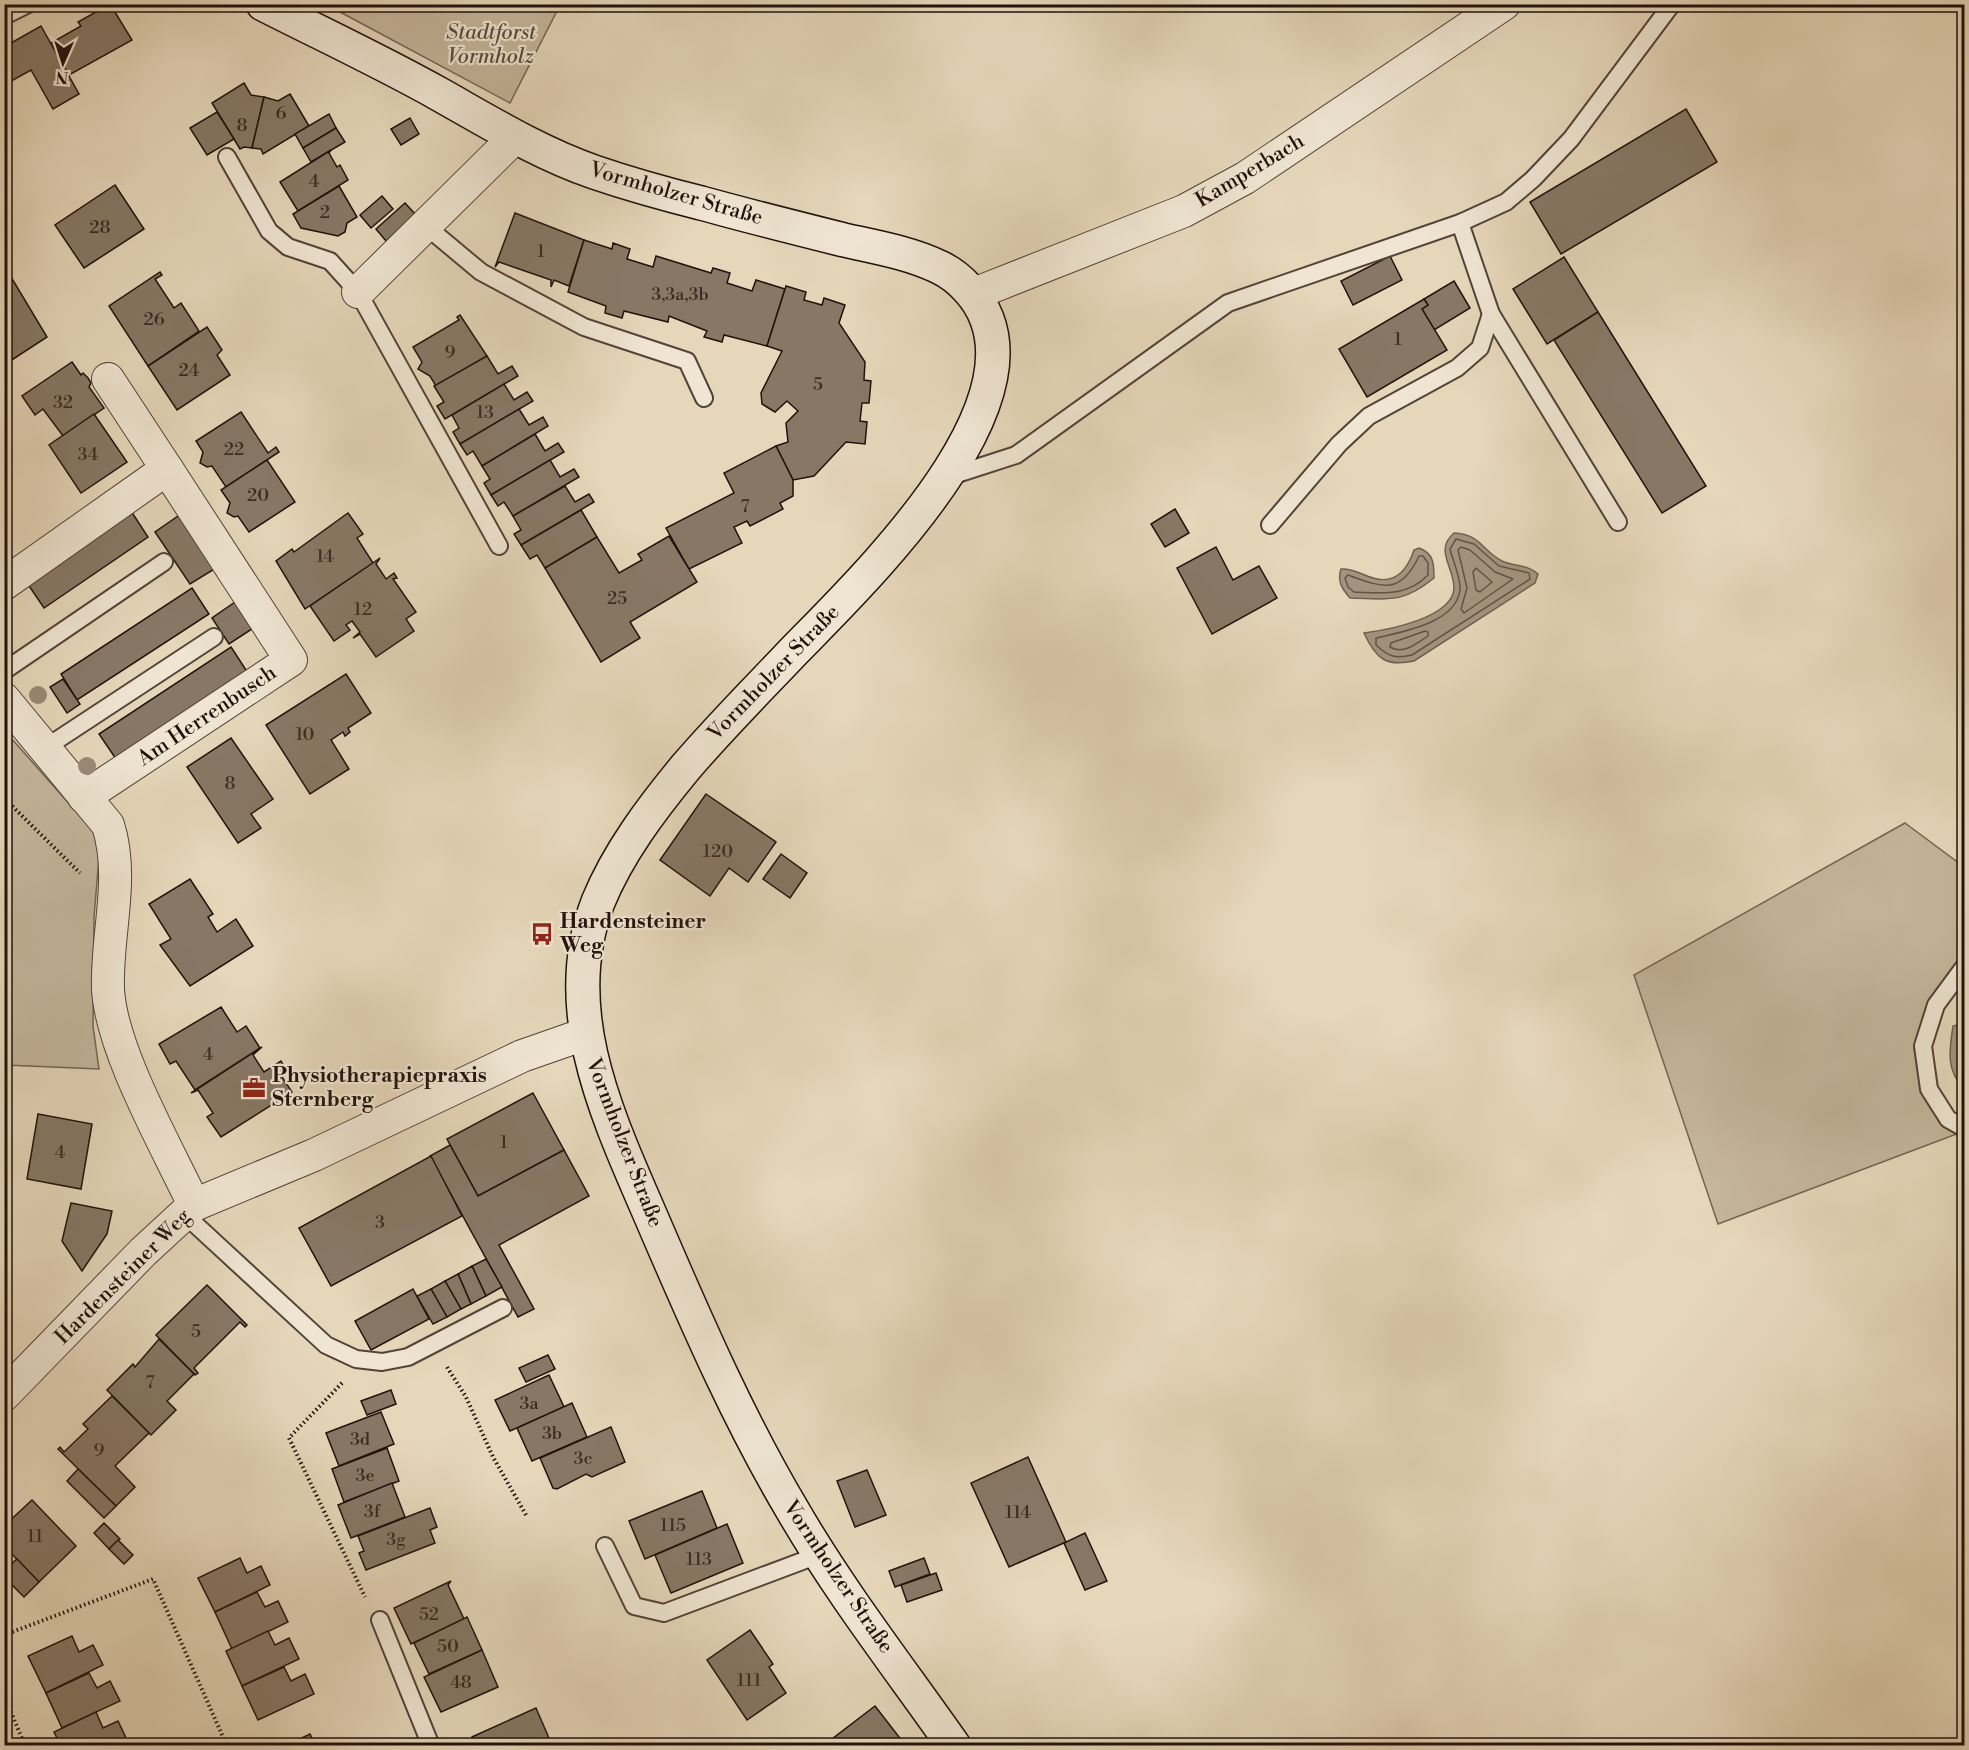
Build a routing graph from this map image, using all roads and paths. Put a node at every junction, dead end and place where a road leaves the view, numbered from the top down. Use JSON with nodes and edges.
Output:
{"nodes":[{"id":1,"x":28,"y":4,"type":"edge"},
{"id":2,"x":263,"y":4,"type":"edge"},
{"id":3,"x":1504,"y":4,"type":"edge"},
{"id":4,"x":1672,"y":4,"type":"edge"},
{"id":5,"x":4,"y":16,"type":"edge"},
{"id":6,"x":515,"y":136,"type":"junction"},
{"id":7,"x":227,"y":157,"type":"dead end"},
{"id":8,"x":1460,"y":223,"type":"junction"},
{"id":9,"x":427,"y":227,"type":"junction"},
{"id":10,"x":358,"y":292,"type":"junction"},
{"id":11,"x":974,"y":294,"type":"junction"},
{"id":12,"x":1491,"y":314,"type":"junction"},
{"id":13,"x":108,"y":379,"type":"dead end"},
{"id":14,"x":704,"y":398,"type":"dead end"},
{"id":15,"x":167,"y":469,"type":"junction"},
{"id":16,"x":946,"y":478,"type":"junction"},
{"id":17,"x":1618,"y":522,"type":"dead end"},
{"id":18,"x":1270,"y":525,"type":"dead end"},
{"id":19,"x":499,"y":546,"type":"dead end"},
{"id":20,"x":164,"y":562,"type":"dead end"},
{"id":21,"x":4,"y":584,"type":"edge"},
{"id":22,"x":214,"y":637,"type":"dead end"},
{"id":23,"x":4,"y":671,"type":"edge"},
{"id":24,"x":4,"y":699,"type":"edge"},
{"id":25,"x":45,"y":748,"type":"junction"},
{"id":26,"x":84,"y":797,"type":"junction"},
{"id":27,"x":4,"y":803,"type":"edge"},
{"id":28,"x":113,"y":904,"type":"junction"},
{"id":29,"x":1965,"y":968,"type":"edge"},
{"id":30,"x":585,"y":1034,"type":"junction"},
{"id":31,"x":1965,"y":1128,"type":"edge"},
{"id":32,"x":189,"y":1209,"type":"junction"},
{"id":33,"x":503,"y":1308,"type":"dead end"},
{"id":34,"x":433,"y":1344,"type":"junction"},
{"id":35,"x":356,"y":1359,"type":"junction"},
{"id":36,"x":4,"y":1395,"type":"edge"},
{"id":37,"x":526,"y":1515,"type":"dead end"},
{"id":38,"x":605,"y":1546,"type":"dead end"},
{"id":39,"x":821,"y":1554,"type":"junction"},
{"id":40,"x":380,"y":1620,"type":"joint"},
{"id":41,"x":4,"y":1635,"type":"edge"},
{"id":42,"x":4,"y":1695,"type":"edge"},
{"id":43,"x":25,"y":1746,"type":"edge"},
{"id":44,"x":227,"y":1746,"type":"edge"},
{"id":45,"x":431,"y":1746,"type":"edge"},
{"id":46,"x":954,"y":1746,"type":"edge"}],
"edges":[{"from":1,"to":5,"type":"lane"},
{"from":2,"to":6,"type":"main road","name":"Vormholzer Straße"},
{"from":3,"to":11,"type":"street","name":"Kamperbach"},
{"from":4,"to":8,"type":"lane"},
{"from":6,"to":9,"type":"street"},
{"from":6,"to":11,"type":"main road","name":"Vormholzer Straße"},
{"from":7,"to":10,"type":"lane"},
{"from":8,"to":12,"type":"lane"},
{"from":8,"to":16,"type":"lane"},
{"from":9,"to":10,"type":"street"},
{"from":9,"to":14,"type":"lane"},
{"from":10,"to":19,"type":"lane"},
{"from":11,"to":16,"type":"main road","name":"Vormholzer Straße"},
{"from":12,"to":17,"type":"lane"},
{"from":12,"to":18,"type":"lane"},
{"from":13,"to":15,"type":"street","name":"Am Herrenbusch"},
{"from":15,"to":21,"type":"street"},
{"from":15,"to":26,"type":"street","name":"Am Herrenbusch"},
{"from":16,"to":30,"type":"main road","name":"Vormholzer Straße"},
{"from":20,"to":23,"type":"lane"},
{"from":22,"to":25,"type":"lane"},
{"from":24,"to":25,"type":"street"},
{"from":25,"to":26,"type":"street"},
{"from":26,"to":28,"type":"street"},
{"from":27,"to":28,"type":"path"},
{"from":28,"to":32,"type":"street"},
{"from":29,"to":31,"type":"lane"},
{"from":30,"to":32,"type":"street","name":"Hardensteiner Weg"},
{"from":30,"to":39,"type":"main road","name":"Vormholzer Straße"},
{"from":32,"to":35,"type":"lane"},
{"from":32,"to":36,"type":"street","name":"Hardensteiner Weg"},
{"from":33,"to":34,"type":"lane"},
{"from":34,"to":35,"type":"lane"},
{"from":34,"to":37,"type":"path"},
{"from":35,"to":40,"type":"path"},
{"from":38,"to":39,"type":"lane"},
{"from":39,"to":46,"type":"main road","name":"Vormholzer Straße"},
{"from":40,"to":45,"type":"lane"},
{"from":41,"to":44,"type":"path"},
{"from":42,"to":43,"type":"path"}]}
